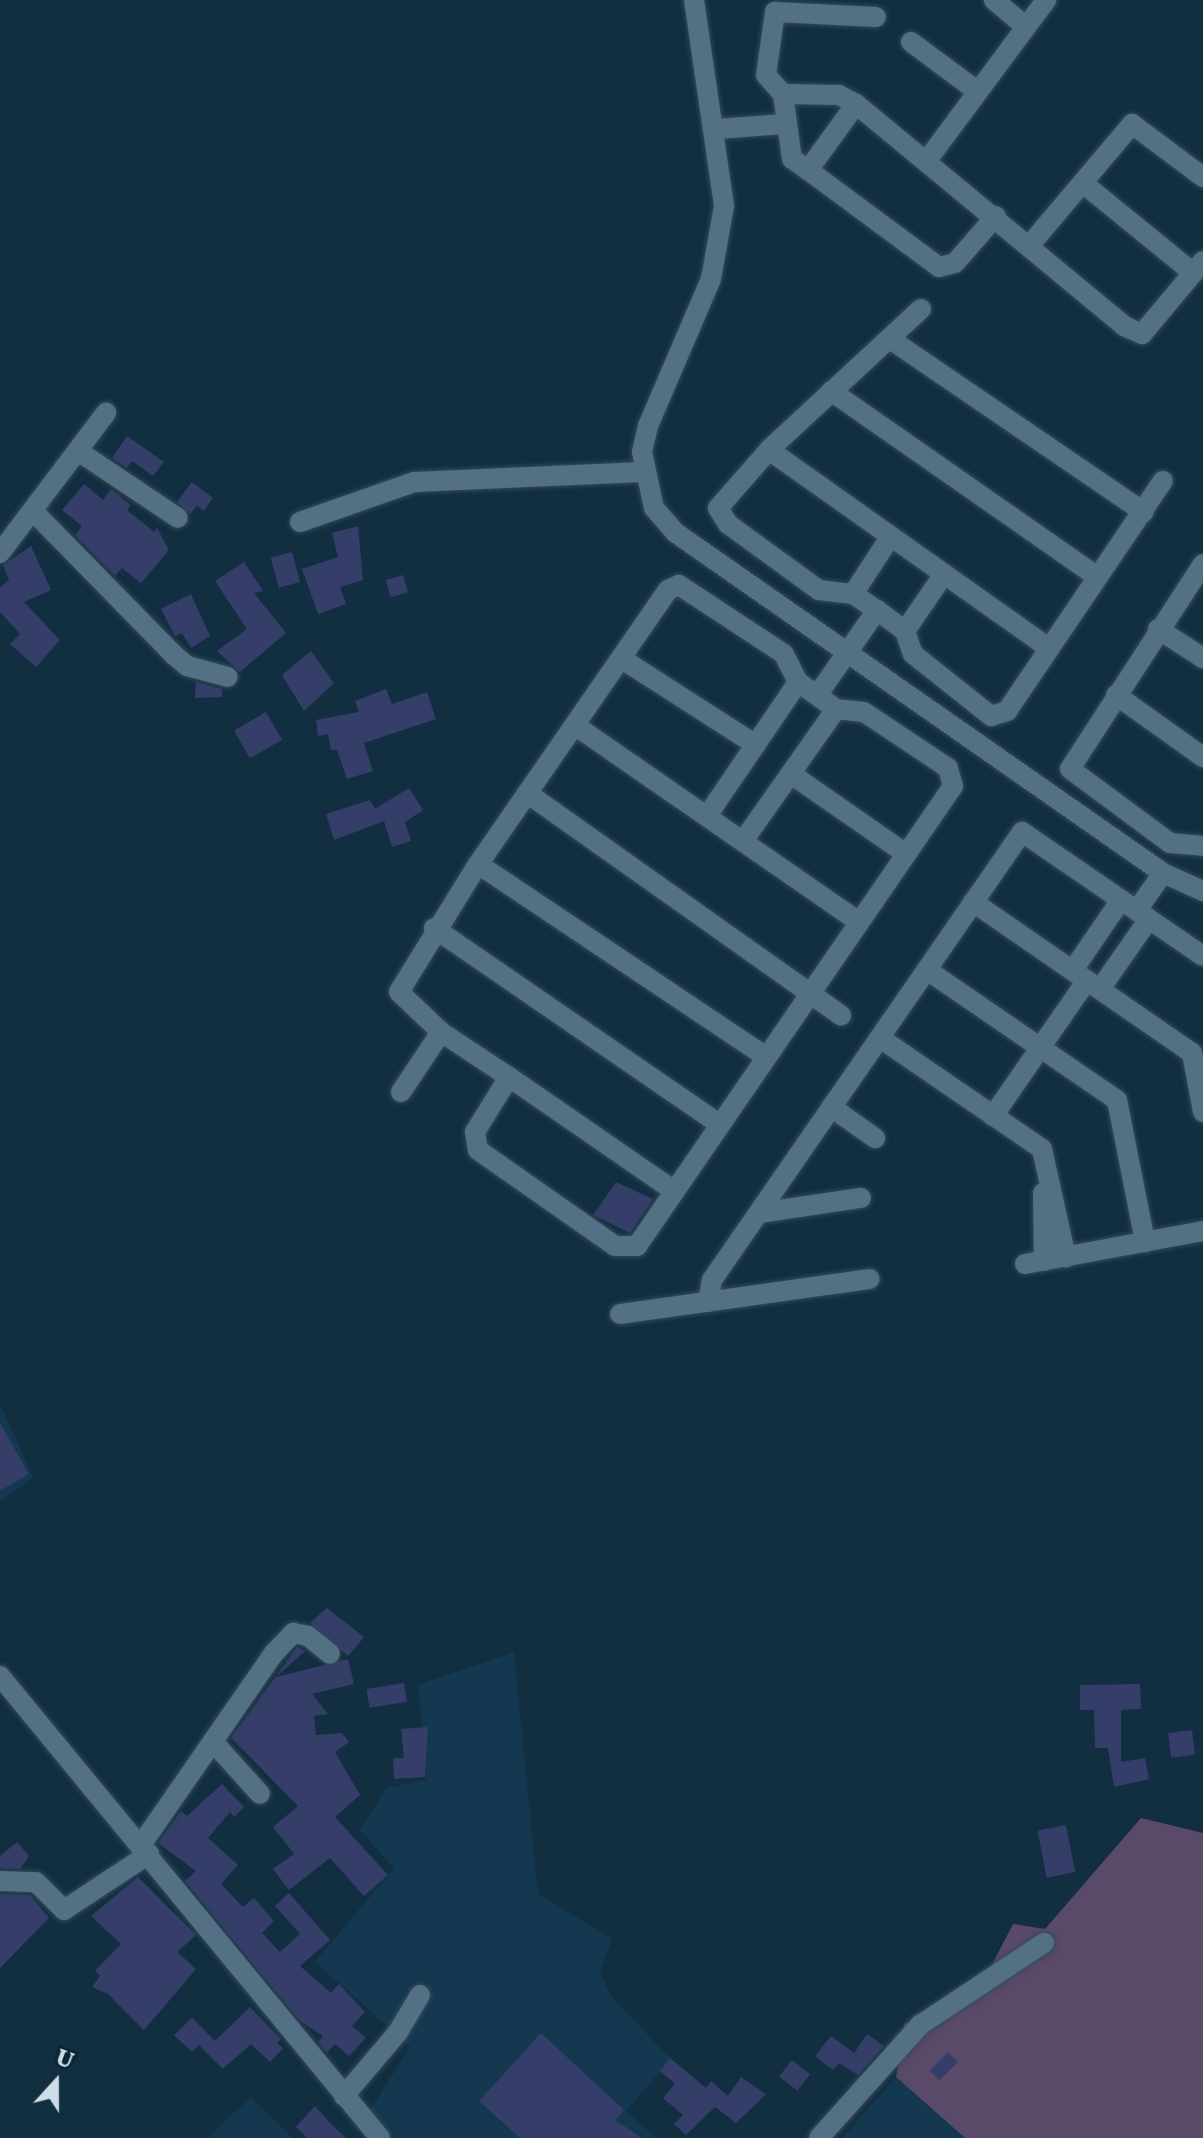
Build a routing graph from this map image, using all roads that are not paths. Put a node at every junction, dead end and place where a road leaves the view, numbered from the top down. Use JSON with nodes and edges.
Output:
{"nodes":[{"id":1,"x":694,"y":0,"type":"edge"},
{"id":2,"x":994,"y":0,"type":"edge"},
{"id":3,"x":1046,"y":0,"type":"edge"},
{"id":4,"x":876,"y":17,"type":"dead end"},
{"id":5,"x":1026,"y":27,"type":"junction"},
{"id":6,"x":911,"y":42,"type":"dead end"},
{"id":7,"x":977,"y":91,"type":"junction"},
{"id":8,"x":783,"y":94,"type":"junction"},
{"id":9,"x":856,"y":104,"type":"junction"},
{"id":10,"x":784,"y":124,"type":"junction"},
{"id":11,"x":717,"y":129,"type":"junction"},
{"id":12,"x":928,"y":159,"type":"junction"},
{"id":13,"x":808,"y":170,"type":"junction"},
{"id":14,"x":1203,"y":177,"type":"edge"},
{"id":15,"x":1084,"y":184,"type":"junction"},
{"id":16,"x":996,"y":216,"type":"junction"},
{"id":17,"x":1029,"y":246,"type":"junction"},
{"id":18,"x":1198,"y":267,"type":"edge"},
{"id":19,"x":921,"y":309,"type":"dead end"},
{"id":20,"x":890,"y":339,"type":"junction"},
{"id":21,"x":831,"y":391,"type":"junction"},
{"id":22,"x":106,"y":413,"type":"dead end"},
{"id":23,"x":769,"y":450,"type":"junction"},
{"id":24,"x":78,"y":451,"type":"junction"},
{"id":25,"x":643,"y":472,"type":"junction"},
{"id":26,"x":1163,"y":481,"type":"dead end"},
{"id":27,"x":33,"y":511,"type":"junction"},
{"id":28,"x":1144,"y":512,"type":"junction"},
{"id":29,"x":178,"y":518,"type":"dead end"},
{"id":30,"x":300,"y":522,"type":"dead end"},
{"id":31,"x":891,"y":536,"type":"junction"},
{"id":32,"x":0,"y":553,"type":"edge"},
{"id":33,"x":1203,"y":564,"type":"edge"},
{"id":34,"x":944,"y":574,"type":"junction"},
{"id":35,"x":1098,"y":577,"type":"junction"},
{"id":36,"x":853,"y":594,"type":"junction"},
{"id":37,"x":877,"y":610,"type":"junction"},
{"id":38,"x":1158,"y":629,"type":"junction"},
{"id":39,"x":905,"y":631,"type":"junction"},
{"id":40,"x":1049,"y":648,"type":"junction"},
{"id":41,"x":852,"y":651,"type":"junction"},
{"id":42,"x":1203,"y":658,"type":"edge"},
{"id":43,"x":622,"y":659,"type":"junction"},
{"id":44,"x":228,"y":677,"type":"dead end"},
{"id":45,"x":798,"y":682,"type":"junction"},
{"id":46,"x":818,"y":694,"type":"junction"},
{"id":47,"x":1116,"y":695,"type":"junction"},
{"id":48,"x":836,"y":709,"type":"junction"},
{"id":49,"x":576,"y":726,"type":"junction"},
{"id":50,"x":756,"y":745,"type":"junction"},
{"id":51,"x":1203,"y":757,"type":"edge"},
{"id":52,"x":791,"y":774,"type":"junction"},
{"id":53,"x":527,"y":793,"type":"junction"},
{"id":54,"x":707,"y":816,"type":"junction"},
{"id":55,"x":743,"y":841,"type":"junction"},
{"id":56,"x":1203,"y":846,"type":"edge"},
{"id":57,"x":906,"y":854,"type":"junction"},
{"id":58,"x":478,"y":864,"type":"junction"},
{"id":59,"x":1163,"y":873,"type":"junction"},
{"id":60,"x":1203,"y":891,"type":"edge"},
{"id":61,"x":973,"y":902,"type":"junction"},
{"id":62,"x":1136,"y":910,"type":"junction"},
{"id":63,"x":859,"y":922,"type":"junction"},
{"id":64,"x":434,"y":928,"type":"junction"},
{"id":65,"x":1203,"y":956,"type":"edge"},
{"id":66,"x":927,"y":970,"type":"junction"},
{"id":67,"x":1087,"y":980,"type":"junction"},
{"id":68,"x":810,"y":992,"type":"junction"},
{"id":69,"x":841,"y":1015,"type":"dead end"},
{"id":70,"x":441,"y":1032,"type":"junction"},
{"id":71,"x":880,"y":1038,"type":"junction"},
{"id":72,"x":1040,"y":1048,"type":"junction"},
{"id":73,"x":766,"y":1057,"type":"junction"},
{"id":74,"x":509,"y":1077,"type":"junction"},
{"id":75,"x":401,"y":1092,"type":"dead end"},
{"id":76,"x":831,"y":1107,"type":"junction"},
{"id":77,"x":1203,"y":1112,"type":"edge"},
{"id":78,"x":993,"y":1116,"type":"junction"},
{"id":79,"x":719,"y":1124,"type":"junction"},
{"id":80,"x":875,"y":1138,"type":"dead end"},
{"id":81,"x":1042,"y":1149,"type":"junction"},
{"id":82,"x":674,"y":1191,"type":"junction"},
{"id":83,"x":861,"y":1198,"type":"dead end"},
{"id":84,"x":759,"y":1213,"type":"junction"},
{"id":85,"x":1203,"y":1231,"type":"edge"},
{"id":86,"x":1145,"y":1242,"type":"junction"},
{"id":87,"x":1066,"y":1257,"type":"junction"},
{"id":88,"x":870,"y":1279,"type":"dead end"},
{"id":89,"x":708,"y":1302,"type":"junction"},
{"id":90,"x":620,"y":1314,"type":"dead end"},
{"id":91,"x":330,"y":1654,"type":"dead end"},
{"id":92,"x":1,"y":1681,"type":"edge"},
{"id":93,"x":215,"y":1744,"type":"junction"},
{"id":94,"x":260,"y":1794,"type":"dead end"},
{"id":95,"x":145,"y":1849,"type":"junction"},
{"id":96,"x":0,"y":1881,"type":"edge"},
{"id":97,"x":1044,"y":1943,"type":"dead end"},
{"id":98,"x":420,"y":1995,"type":"dead end"},
{"id":99,"x":344,"y":2096,"type":"junction"},
{"id":100,"x":380,"y":2138,"type":"edge"},
{"id":101,"x":819,"y":2138,"type":"edge"}],
"edges":[{"from":1,"to":11,"type":"street"},
{"from":2,"to":5,"type":"street"},
{"from":3,"to":5,"type":"street"},
{"from":4,"to":8,"type":"street"},
{"from":5,"to":7,"type":"street"},
{"from":6,"to":7,"type":"street"},
{"from":7,"to":12,"type":"street"},
{"from":8,"to":9,"type":"street"},
{"from":8,"to":10,"type":"street"},
{"from":9,"to":12,"type":"street"},
{"from":9,"to":13,"type":"street"},
{"from":10,"to":11,"type":"street"},
{"from":10,"to":13,"type":"street"},
{"from":11,"to":25,"type":"street"},
{"from":12,"to":16,"type":"street"},
{"from":13,"to":16,"type":"street"},
{"from":14,"to":15,"type":"street"},
{"from":15,"to":17,"type":"street"},
{"from":15,"to":18,"type":"street"},
{"from":16,"to":17,"type":"street"},
{"from":17,"to":18,"type":"street"},
{"from":19,"to":20,"type":"street"},
{"from":20,"to":21,"type":"street"},
{"from":20,"to":28,"type":"street"},
{"from":21,"to":23,"type":"street"},
{"from":21,"to":35,"type":"street"},
{"from":22,"to":24,"type":"street"},
{"from":23,"to":31,"type":"street"},
{"from":23,"to":36,"type":"street"},
{"from":24,"to":27,"type":"street"},
{"from":24,"to":29,"type":"street"},
{"from":25,"to":30,"type":"street"},
{"from":25,"to":41,"type":"street"},
{"from":26,"to":28,"type":"street"},
{"from":27,"to":32,"type":"street"},
{"from":27,"to":44,"type":"street"},
{"from":28,"to":35,"type":"street"},
{"from":31,"to":34,"type":"street"},
{"from":31,"to":36,"type":"street"},
{"from":33,"to":38,"type":"street"},
{"from":34,"to":39,"type":"street"},
{"from":34,"to":40,"type":"street"},
{"from":35,"to":40,"type":"street"},
{"from":36,"to":37,"type":"street"},
{"from":37,"to":39,"type":"street"},
{"from":37,"to":41,"type":"street"},
{"from":38,"to":42,"type":"street"},
{"from":38,"to":47,"type":"street"},
{"from":39,"to":40,"type":"street"},
{"from":41,"to":46,"type":"street"},
{"from":41,"to":59,"type":"street"},
{"from":43,"to":45,"type":"street"},
{"from":43,"to":49,"type":"street"},
{"from":43,"to":50,"type":"street"},
{"from":45,"to":46,"type":"street"},
{"from":45,"to":50,"type":"street"},
{"from":46,"to":48,"type":"street"},
{"from":47,"to":51,"type":"street"},
{"from":47,"to":56,"type":"street"},
{"from":48,"to":52,"type":"street"},
{"from":48,"to":57,"type":"street"},
{"from":49,"to":53,"type":"street"},
{"from":49,"to":54,"type":"street"},
{"from":50,"to":54,"type":"street"},
{"from":52,"to":55,"type":"street"},
{"from":52,"to":57,"type":"street"},
{"from":53,"to":58,"type":"street"},
{"from":53,"to":68,"type":"street"},
{"from":54,"to":55,"type":"street"},
{"from":55,"to":63,"type":"street"},
{"from":57,"to":63,"type":"street"},
{"from":58,"to":64,"type":"street"},
{"from":58,"to":73,"type":"street"},
{"from":59,"to":60,"type":"street"},
{"from":59,"to":62,"type":"street"},
{"from":61,"to":62,"type":"street"},
{"from":61,"to":66,"type":"street"},
{"from":61,"to":67,"type":"street"},
{"from":62,"to":65,"type":"street"},
{"from":62,"to":67,"type":"street"},
{"from":62,"to":67,"type":"street"},
{"from":63,"to":68,"type":"street"},
{"from":64,"to":70,"type":"street"},
{"from":64,"to":79,"type":"street"},
{"from":66,"to":71,"type":"street"},
{"from":66,"to":72,"type":"street"},
{"from":67,"to":72,"type":"street"},
{"from":67,"to":77,"type":"street"},
{"from":68,"to":69,"type":"street"},
{"from":68,"to":73,"type":"street"},
{"from":70,"to":74,"type":"street"},
{"from":70,"to":75,"type":"street"},
{"from":71,"to":76,"type":"street"},
{"from":71,"to":78,"type":"street"},
{"from":72,"to":78,"type":"street"},
{"from":72,"to":86,"type":"street"},
{"from":73,"to":79,"type":"street"},
{"from":74,"to":82,"type":"street"},
{"from":74,"to":82,"type":"street"},
{"from":76,"to":80,"type":"street"},
{"from":76,"to":84,"type":"street"},
{"from":78,"to":81,"type":"street"},
{"from":79,"to":82,"type":"street"},
{"from":81,"to":87,"type":"street"},
{"from":81,"to":87,"type":"street"},
{"from":83,"to":84,"type":"street"},
{"from":84,"to":89,"type":"street"},
{"from":85,"to":86,"type":"street"},
{"from":86,"to":87,"type":"street"},
{"from":88,"to":89,"type":"street"},
{"from":89,"to":90,"type":"street"},
{"from":91,"to":93,"type":"street"},
{"from":92,"to":95,"type":"street"},
{"from":93,"to":94,"type":"street"},
{"from":93,"to":95,"type":"street"},
{"from":95,"to":96,"type":"street"},
{"from":95,"to":99,"type":"street"},
{"from":97,"to":101,"type":"street"},
{"from":98,"to":99,"type":"street"},
{"from":99,"to":100,"type":"street"}]}
